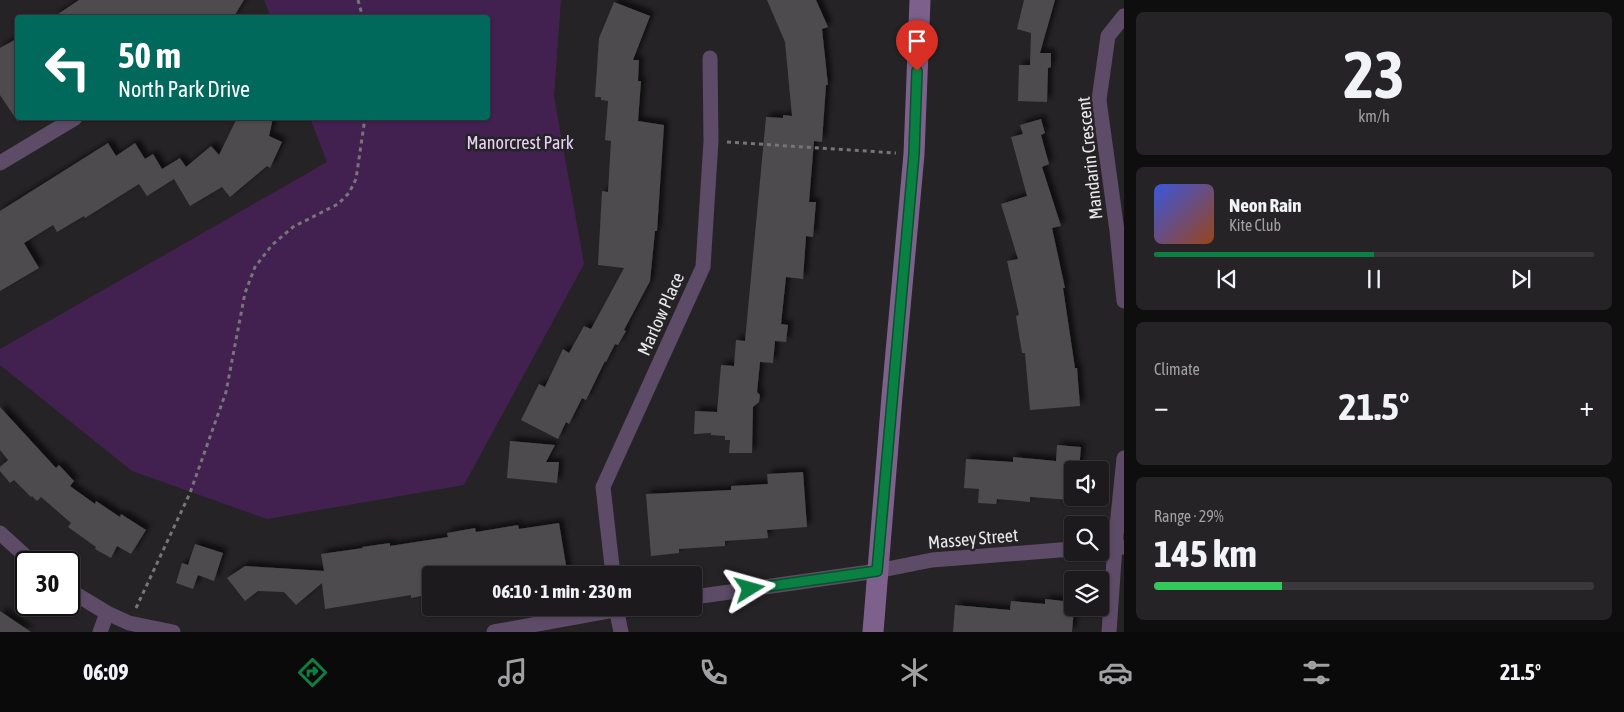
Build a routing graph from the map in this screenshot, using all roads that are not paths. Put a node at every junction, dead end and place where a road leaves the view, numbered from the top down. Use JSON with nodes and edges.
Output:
{"nodes":[{"id":1,"x":920,"y":0,"type":"edge"},
{"id":2,"x":1124,"y":16,"type":"edge"},
{"id":3,"x":710,"y":58,"type":"dead end"},
{"id":4,"x":72,"y":120,"type":"edge"},
{"id":5,"x":0,"y":163,"type":"edge"},
{"id":6,"x":1124,"y":301,"type":"edge"},
{"id":7,"x":1124,"y":458,"type":"edge"},
{"id":8,"x":0,"y":532,"type":"edge"},
{"id":9,"x":1113,"y":547,"type":"edge"},
{"id":10,"x":1064,"y":550,"type":"edge"},
{"id":11,"x":20,"y":551,"type":"edge"},
{"id":12,"x":612,"y":566,"type":"edge"},
{"id":13,"x":877,"y":571,"type":"junction"},
{"id":14,"x":702,"y":596,"type":"edge"},
{"id":15,"x":80,"y":597,"type":"edge"},
{"id":16,"x":106,"y":612,"type":"junction"},
{"id":17,"x":577,"y":616,"type":"edge"},
{"id":18,"x":620,"y":616,"type":"edge"},
{"id":19,"x":100,"y":632,"type":"edge"},
{"id":20,"x":173,"y":632,"type":"edge"},
{"id":21,"x":494,"y":632,"type":"edge"},
{"id":22,"x":621,"y":632,"type":"edge"},
{"id":23,"x":873,"y":632,"type":"edge"},
{"id":24,"x":1109,"y":632,"type":"edge"}],
"edges":[{"from":1,"to":13,"type":"main road"},
{"from":2,"to":6,"type":"street","name":"Mandarin Crescent"},
{"from":3,"to":12,"type":"street","name":"Marlow Place"},
{"from":4,"to":5,"type":"street"},
{"from":7,"to":9,"type":"street"},
{"from":8,"to":11,"type":"street"},
{"from":9,"to":24,"type":"street"},
{"from":10,"to":13,"type":"street","name":"Massey Street"},
{"from":13,"to":14,"type":"street","name":"Massey Street"},
{"from":13,"to":23,"type":"main road"},
{"from":15,"to":16,"type":"street"},
{"from":16,"to":19,"type":"street"},
{"from":16,"to":20,"type":"street"},
{"from":17,"to":21,"type":"street"},
{"from":18,"to":22,"type":"street"}]}
